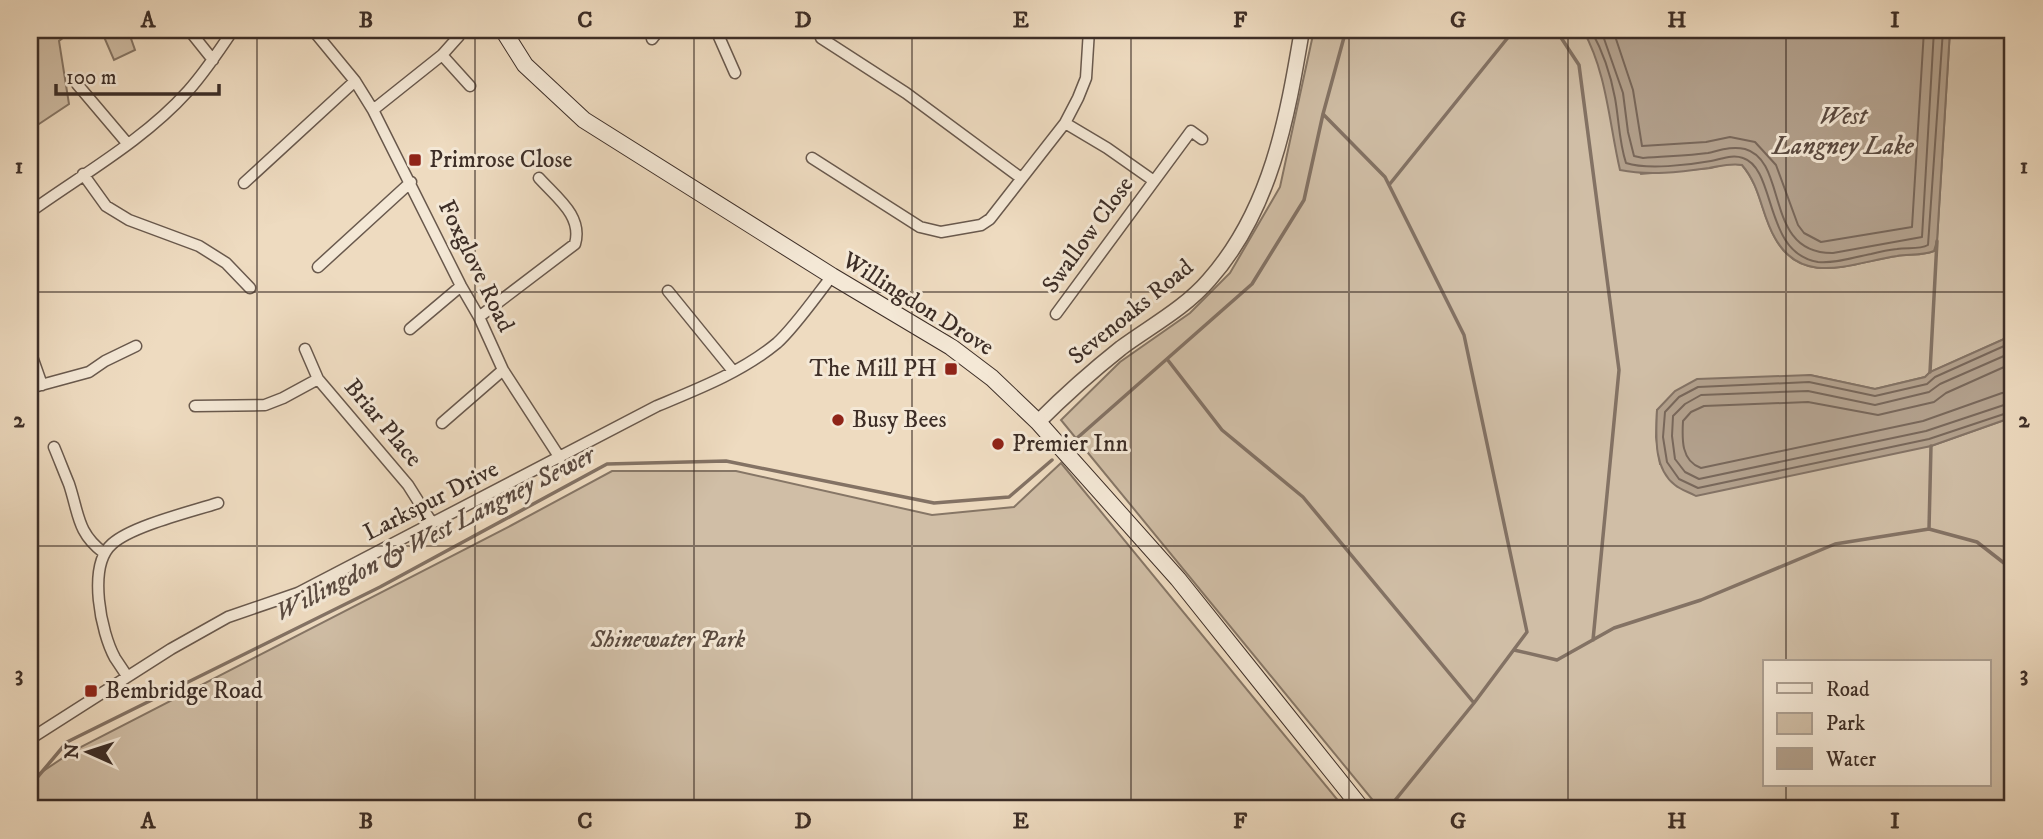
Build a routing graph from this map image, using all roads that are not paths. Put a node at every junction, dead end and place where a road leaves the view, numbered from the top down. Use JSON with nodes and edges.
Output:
{"nodes":[{"id":1,"x":189,"y":30,"type":"edge"},
{"id":2,"x":233,"y":30,"type":"edge"},
{"id":3,"x":313,"y":30,"type":"edge"},
{"id":4,"x":458,"y":30,"type":"edge"},
{"id":5,"x":503,"y":30,"type":"edge"},
{"id":6,"x":659,"y":30,"type":"edge"},
{"id":7,"x":716,"y":30,"type":"edge"},
{"id":8,"x":1089,"y":30,"type":"edge"},
{"id":9,"x":1302,"y":30,"type":"edge"},
{"id":10,"x":821,"y":38,"type":"dead end"},
{"id":11,"x":652,"y":39,"type":"dead end"},
{"id":12,"x":442,"y":55,"type":"junction"},
{"id":13,"x":213,"y":60,"type":"junction"},
{"id":14,"x":735,"y":73,"type":"dead end"},
{"id":15,"x":355,"y":81,"type":"junction"},
{"id":16,"x":76,"y":84,"type":"dead end"},
{"id":17,"x":470,"y":86,"type":"dead end"},
{"id":18,"x":373,"y":110,"type":"junction"},
{"id":19,"x":1065,"y":123,"type":"junction"},
{"id":20,"x":1202,"y":139,"type":"dead end"},
{"id":21,"x":127,"y":143,"type":"junction"},
{"id":22,"x":812,"y":158,"type":"dead end"},
{"id":23,"x":83,"y":174,"type":"junction"},
{"id":24,"x":539,"y":178,"type":"dead end"},
{"id":25,"x":1021,"y":178,"type":"junction"},
{"id":26,"x":1154,"y":181,"type":"junction"},
{"id":27,"x":411,"y":182,"type":"junction"},
{"id":28,"x":244,"y":183,"type":"dead end"},
{"id":29,"x":30,"y":212,"type":"edge"},
{"id":30,"x":318,"y":267,"type":"dead end"},
{"id":31,"x":832,"y":276,"type":"junction"},
{"id":32,"x":461,"y":286,"type":"junction"},
{"id":33,"x":250,"y":288,"type":"dead end"},
{"id":34,"x":668,"y":291,"type":"dead end"},
{"id":35,"x":1056,"y":314,"type":"dead end"},
{"id":36,"x":479,"y":317,"type":"junction"},
{"id":37,"x":410,"y":329,"type":"dead end"},
{"id":38,"x":136,"y":346,"type":"dead end"},
{"id":39,"x":305,"y":349,"type":"dead end"},
{"id":40,"x":30,"y":351,"type":"edge"},
{"id":41,"x":503,"y":370,"type":"junction"},
{"id":42,"x":733,"y":371,"type":"junction"},
{"id":43,"x":318,"y":379,"type":"junction"},
{"id":44,"x":42,"y":385,"type":"junction"},
{"id":45,"x":30,"y":388,"type":"edge"},
{"id":46,"x":195,"y":406,"type":"dead end"},
{"id":47,"x":1038,"y":422,"type":"junction"},
{"id":48,"x":442,"y":423,"type":"dead end"},
{"id":49,"x":54,"y":447,"type":"dead end"},
{"id":50,"x":560,"y":458,"type":"junction"},
{"id":51,"x":182,"y":501,"type":"dead end"},
{"id":52,"x":218,"y":503,"type":"dead end"},
{"id":53,"x":187,"y":513,"type":"junction"},
{"id":54,"x":432,"y":523,"type":"junction"},
{"id":55,"x":104,"y":553,"type":"junction"},
{"id":56,"x":127,"y":676,"type":"junction"},
{"id":57,"x":30,"y":739,"type":"edge"},
{"id":58,"x":1362,"y":809,"type":"edge"}],
"edges":[{"from":1,"to":13,"type":"street"},
{"from":2,"to":13,"type":"street"},
{"from":3,"to":15,"type":"street","name":"Foxglove Road"},
{"from":4,"to":12,"type":"street"},
{"from":5,"to":31,"type":"main road","name":"Willingdon Drove"},
{"from":6,"to":11,"type":"street"},
{"from":7,"to":14,"type":"street"},
{"from":8,"to":19,"type":"street"},
{"from":9,"to":47,"type":"street","name":"Sevenoaks Road"},
{"from":10,"to":25,"type":"street"},
{"from":12,"to":17,"type":"street"},
{"from":12,"to":18,"type":"street"},
{"from":13,"to":21,"type":"street"},
{"from":15,"to":18,"type":"street","name":"Foxglove Road"},
{"from":15,"to":28,"type":"street"},
{"from":16,"to":21,"type":"street"},
{"from":18,"to":27,"type":"street","name":"Foxglove Road"},
{"from":19,"to":25,"type":"street"},
{"from":19,"to":26,"type":"street","name":"Swallow Close"},
{"from":20,"to":26,"type":"street","name":"Swallow Close"},
{"from":21,"to":23,"type":"street"},
{"from":22,"to":25,"type":"street"},
{"from":23,"to":29,"type":"street"},
{"from":23,"to":33,"type":"street"},
{"from":24,"to":36,"type":"street"},
{"from":26,"to":35,"type":"street","name":"Swallow Close"},
{"from":27,"to":30,"type":"street","name":"Foxglove Road"},
{"from":27,"to":32,"type":"street","name":"Foxglove Road"},
{"from":31,"to":42,"type":"street","name":"Larkspur Drive"},
{"from":31,"to":47,"type":"main road","name":"Willingdon Drove"},
{"from":32,"to":36,"type":"street","name":"Foxglove Road"},
{"from":32,"to":37,"type":"street"},
{"from":34,"to":42,"type":"street"},
{"from":36,"to":41,"type":"street","name":"Foxglove Road"},
{"from":38,"to":44,"type":"street"},
{"from":39,"to":43,"type":"street","name":"Briar Place"},
{"from":40,"to":44,"type":"street"},
{"from":41,"to":48,"type":"street","name":"Foxglove Road"},
{"from":41,"to":50,"type":"street","name":"Foxglove Road"},
{"from":42,"to":50,"type":"street","name":"Larkspur Drive"},
{"from":43,"to":46,"type":"street"},
{"from":43,"to":54,"type":"street","name":"Briar Place"},
{"from":44,"to":45,"type":"street"},
{"from":47,"to":58,"type":"main road","name":"Willingdon Drove"},
{"from":49,"to":55,"type":"street"},
{"from":50,"to":54,"type":"street","name":"Larkspur Drive"},
{"from":51,"to":53,"type":"street"},
{"from":52,"to":53,"type":"street"},
{"from":53,"to":55,"type":"street"},
{"from":54,"to":56,"type":"street","name":"Larkspur Drive"},
{"from":55,"to":56,"type":"street"},
{"from":56,"to":57,"type":"street","name":"Larkspur Drive"}]}
